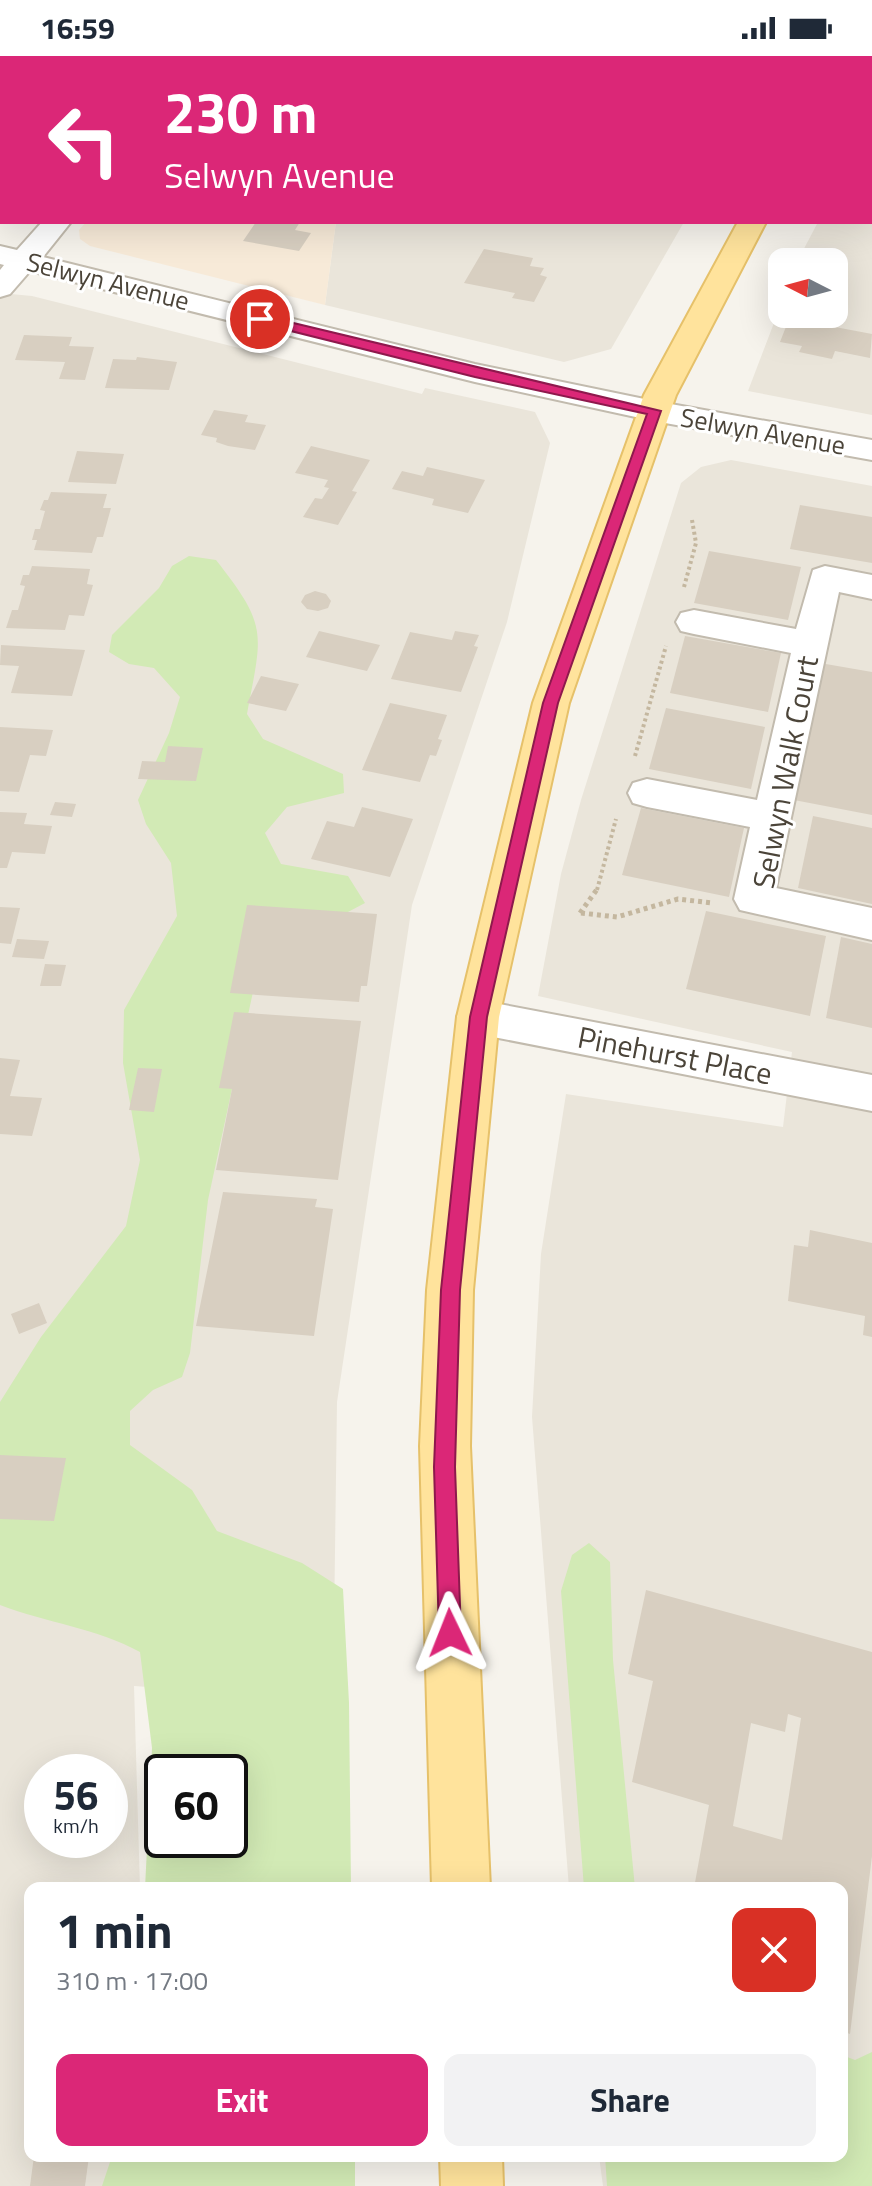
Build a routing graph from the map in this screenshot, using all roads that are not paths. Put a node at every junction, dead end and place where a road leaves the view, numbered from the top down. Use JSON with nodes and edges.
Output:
{"nodes":[{"id":1,"x":54,"y":224,"type":"edge"},
{"id":2,"x":751,"y":224,"type":"edge"},
{"id":3,"x":12,"y":257,"type":"edge"},
{"id":4,"x":0,"y":288,"type":"edge"},
{"id":5,"x":654,"y":411,"type":"junction"},
{"id":6,"x":872,"y":450,"type":"edge"},
{"id":7,"x":872,"y":587,"type":"edge"},
{"id":8,"x":681,"y":619,"type":"road end"},
{"id":9,"x":810,"y":644,"type":"junction"},
{"id":10,"x":632,"y":793,"type":"road end"},
{"id":11,"x":772,"y":817,"type":"junction"},
{"id":12,"x":872,"y":924,"type":"edge"},
{"id":13,"x":478,"y":1017,"type":"junction"},
{"id":14,"x":872,"y":1093,"type":"edge"},
{"id":15,"x":461,"y":1882,"type":"edge"},
{"id":16,"x":471,"y":2162,"type":"edge"},
{"id":17,"x":472,"y":2186,"type":"edge"}],
"edges":[{"from":1,"to":3,"type":"street"},
{"from":2,"to":5,"type":"main road"},
{"from":3,"to":4,"type":"street"},
{"from":3,"to":5,"type":"street","name":"Selwyn Avenue"},
{"from":5,"to":6,"type":"street","name":"Selwyn Avenue"},
{"from":5,"to":13,"type":"main road"},
{"from":7,"to":9,"type":"street","name":"Selwyn Walk Court"},
{"from":8,"to":9,"type":"street"},
{"from":9,"to":11,"type":"street","name":"Selwyn Walk Court"},
{"from":10,"to":11,"type":"street"},
{"from":11,"to":12,"type":"street","name":"Selwyn Walk Court"},
{"from":13,"to":14,"type":"street","name":"Pinehurst Place"},
{"from":13,"to":15,"type":"main road"},
{"from":16,"to":17,"type":"main road"}]}
